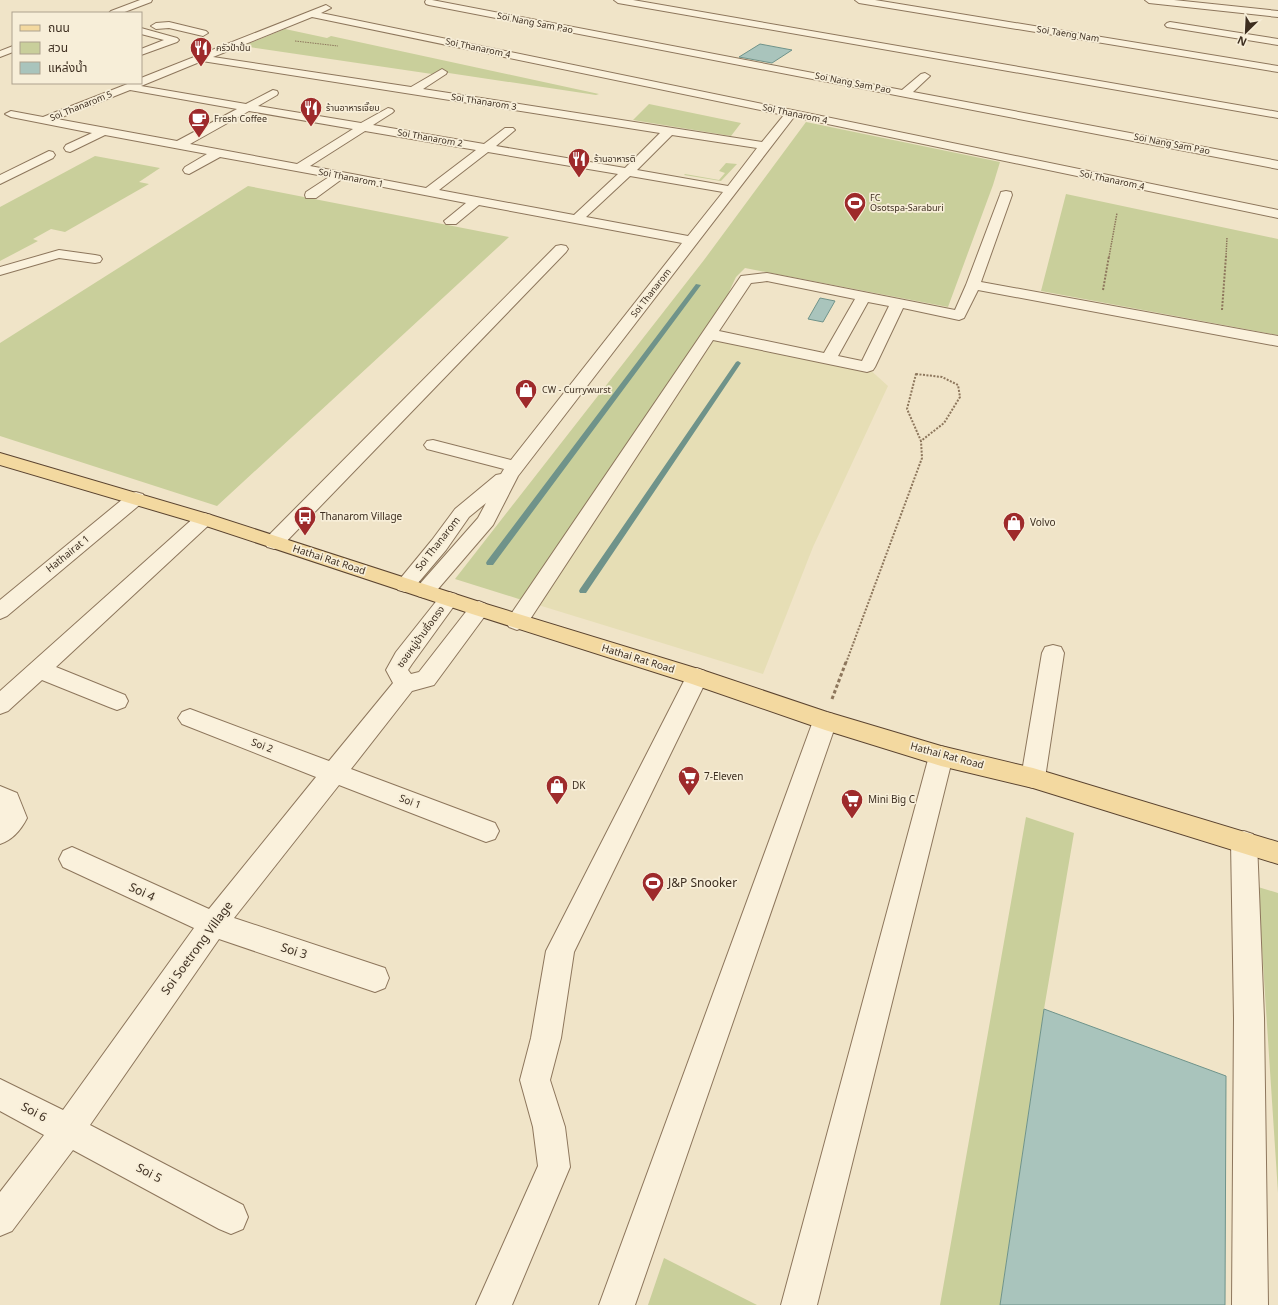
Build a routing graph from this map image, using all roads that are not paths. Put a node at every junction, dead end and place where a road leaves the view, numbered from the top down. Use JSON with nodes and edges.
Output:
{"nodes":[{"id":1,"x":148,"y":0,"type":"edge"},
{"id":2,"x":618,"y":0,"type":"edge"},
{"id":3,"x":859,"y":0,"type":"edge"},
{"id":4,"x":924,"y":0,"type":"edge"},
{"id":5,"x":1149,"y":0,"type":"edge"},
{"id":6,"x":429,"y":2,"type":"dead end"},
{"id":7,"x":334,"y":5,"type":"dead end"},
{"id":8,"x":917,"y":10,"type":"junction"},
{"id":9,"x":117,"y":12,"type":"edge"},
{"id":10,"x":1276,"y":12,"type":"edge"},
{"id":11,"x":312,"y":14,"type":"junction"},
{"id":12,"x":377,"y":18,"type":"dead end"},
{"id":13,"x":142,"y":23,"type":"edge"},
{"id":14,"x":267,"y":23,"type":"dead end"},
{"id":15,"x":363,"y":24,"type":"junction"},
{"id":16,"x":1170,"y":25,"type":"dead end"},
{"id":17,"x":282,"y":26,"type":"junction"},
{"id":18,"x":349,"y":30,"type":"dead end"},
{"id":19,"x":144,"y":33,"type":"edge"},
{"id":20,"x":203,"y":33,"type":"dead end"},
{"id":21,"x":472,"y":35,"type":"dead end"},
{"id":22,"x":1278,"y":42,"type":"edge"},
{"id":23,"x":454,"y":43,"type":"junction"},
{"id":24,"x":440,"y":49,"type":"dead end"},
{"id":25,"x":12,"y":50,"type":"edge"},
{"id":26,"x":181,"y":50,"type":"dead end"},
{"id":27,"x":142,"y":52,"type":"edge"},
{"id":28,"x":0,"y":54,"type":"edge"},
{"id":29,"x":205,"y":57,"type":"junction"},
{"id":30,"x":566,"y":58,"type":"dead end"},
{"id":31,"x":555,"y":64,"type":"junction"},
{"id":32,"x":1278,"y":69,"type":"edge"},
{"id":33,"x":542,"y":70,"type":"dead end"},
{"id":34,"x":142,"y":72,"type":"edge"},
{"id":35,"x":442,"y":72,"type":"dead end"},
{"id":36,"x":156,"y":76,"type":"junction"},
{"id":37,"x":925,"y":76,"type":"dead end"},
{"id":38,"x":673,"y":79,"type":"dead end"},
{"id":39,"x":142,"y":82,"type":"edge"},
{"id":40,"x":136,"y":84,"type":"edge"},
{"id":41,"x":662,"y":86,"type":"junction"},
{"id":42,"x":413,"y":91,"type":"junction"},
{"id":43,"x":273,"y":93,"type":"dead end"},
{"id":44,"x":905,"y":93,"type":"junction"},
{"id":45,"x":646,"y":96,"type":"dead end"},
{"id":46,"x":247,"y":107,"type":"junction"},
{"id":47,"x":388,"y":111,"type":"dead end"},
{"id":48,"x":792,"y":113,"type":"junction"},
{"id":49,"x":11,"y":114,"type":"dead end"},
{"id":50,"x":1278,"y":115,"type":"edge"},
{"id":51,"x":45,"y":120,"type":"junction"},
{"id":52,"x":363,"y":127,"type":"junction"},
{"id":53,"x":509,"y":130,"type":"dead end"},
{"id":54,"x":104,"y":131,"type":"junction"},
{"id":55,"x":669,"y":131,"type":"junction"},
{"id":56,"x":179,"y":145,"type":"junction"},
{"id":57,"x":766,"y":146,"type":"junction"},
{"id":58,"x":70,"y":148,"type":"dead end"},
{"id":59,"x":487,"y":148,"type":"junction"},
{"id":60,"x":218,"y":153,"type":"junction"},
{"id":61,"x":49,"y":155,"type":"dead end"},
{"id":62,"x":1278,"y":165,"type":"edge"},
{"id":63,"x":299,"y":168,"type":"junction"},
{"id":64,"x":189,"y":170,"type":"dead end"},
{"id":65,"x":628,"y":172,"type":"junction"},
{"id":66,"x":340,"y":175,"type":"junction"},
{"id":67,"x":0,"y":180,"type":"edge"},
{"id":68,"x":732,"y":190,"type":"junction"},
{"id":69,"x":429,"y":192,"type":"junction"},
{"id":70,"x":311,"y":195,"type":"dead end"},
{"id":71,"x":1006,"y":195,"type":"dead end"},
{"id":72,"x":477,"y":201,"type":"junction"},
{"id":73,"x":1278,"y":214,"type":"edge"},
{"id":74,"x":576,"y":220,"type":"junction"},
{"id":75,"x":451,"y":221,"type":"dead end"},
{"id":76,"x":691,"y":241,"type":"junction"},
{"id":77,"x":561,"y":249,"type":"dead end"},
{"id":78,"x":95,"y":259,"type":"dead end"},
{"id":79,"x":0,"y":271,"type":"edge"},
{"id":80,"x":973,"y":285,"type":"junction"},
{"id":81,"x":864,"y":296,"type":"junction"},
{"id":82,"x":898,"y":303,"type":"junction"},
{"id":83,"x":709,"y":334,"type":"junction"},
{"id":84,"x":1278,"y":341,"type":"edge"},
{"id":85,"x":828,"y":360,"type":"junction"},
{"id":86,"x":434,"y":445,"type":"dead end"},
{"id":87,"x":0,"y":459,"type":"edge"},
{"id":88,"x":513,"y":470,"type":"junction"},
{"id":89,"x":136,"y":498,"type":"junction"},
{"id":90,"x":204,"y":519,"type":"junction"},
{"id":91,"x":274,"y":542,"type":"junction"},
{"id":92,"x":415,"y":588,"type":"junction"},
{"id":93,"x":449,"y":599,"type":"junction"},
{"id":94,"x":0,"y":610,"type":"edge"},
{"id":95,"x":479,"y":610,"type":"junction"},
{"id":96,"x":517,"y":622,"type":"junction"},
{"id":97,"x":1053,"y":653,"type":"dead end"},
{"id":98,"x":39,"y":670,"type":"junction"},
{"id":99,"x":696,"y":678,"type":"junction"},
{"id":100,"x":404,"y":684,"type":"junction"},
{"id":101,"x":117,"y":701,"type":"dead end"},
{"id":102,"x":0,"y":705,"type":"edge"},
{"id":103,"x":190,"y":718,"type":"dead end"},
{"id":104,"x":825,"y":720,"type":"junction"},
{"id":105,"x":941,"y":756,"type":"junction"},
{"id":106,"x":334,"y":774,"type":"junction"},
{"id":107,"x":1033,"y":778,"type":"junction"},
{"id":108,"x":0,"y":796,"type":"edge"},
{"id":109,"x":486,"y":831,"type":"dead end"},
{"id":110,"x":0,"y":833,"type":"edge"},
{"id":111,"x":1244,"y":842,"type":"junction"},
{"id":112,"x":1278,"y":853,"type":"edge"},
{"id":113,"x":72,"y":860,"type":"dead end"},
{"id":114,"x":213,"y":924,"type":"junction"},
{"id":115,"x":375,"y":978,"type":"dead end"},
{"id":116,"x":0,"y":1094,"type":"edge"},
{"id":117,"x":68,"y":1130,"type":"junction"},
{"id":118,"x":231,"y":1217,"type":"dead end"},
{"id":119,"x":0,"y":1219,"type":"edge"},
{"id":120,"x":494,"y":1305,"type":"edge"},
{"id":121,"x":617,"y":1305,"type":"edge"},
{"id":122,"x":799,"y":1305,"type":"edge"},
{"id":123,"x":1250,"y":1305,"type":"edge"}],
"edges":[{"from":1,"to":9,"type":"street"},
{"from":2,"to":50,"type":"street"},
{"from":3,"to":8,"type":"street","name":"Soi Taeng Nam"},
{"from":4,"to":8,"type":"street"},
{"from":5,"to":10,"type":"street"},
{"from":6,"to":44,"type":"street","name":"Soi Nang Sam Pao"},
{"from":7,"to":11,"type":"street","name":"Soi Thanarom 5"},
{"from":8,"to":32,"type":"street","name":"Soi Taeng Nam"},
{"from":11,"to":15,"type":"street","name":"Soi Thanarom 4"},
{"from":11,"to":17,"type":"street","name":"Soi Thanarom 5"},
{"from":12,"to":15,"type":"street"},
{"from":13,"to":20,"type":"street"},
{"from":14,"to":17,"type":"street"},
{"from":15,"to":18,"type":"street"},
{"from":15,"to":23,"type":"street","name":"Soi Thanarom 4"},
{"from":16,"to":22,"type":"street"},
{"from":17,"to":29,"type":"street","name":"Soi Thanarom 5"},
{"from":19,"to":27,"type":"street"},
{"from":21,"to":23,"type":"street"},
{"from":23,"to":24,"type":"street"},
{"from":23,"to":31,"type":"street","name":"Soi Thanarom 4"},
{"from":25,"to":28,"type":"street"},
{"from":26,"to":29,"type":"street","name":"Soi Thanarom 3"},
{"from":29,"to":36,"type":"street","name":"Soi Thanarom 5"},
{"from":29,"to":42,"type":"street","name":"Soi Thanarom 3"},
{"from":30,"to":31,"type":"street"},
{"from":31,"to":33,"type":"street"},
{"from":31,"to":41,"type":"street","name":"Soi Thanarom 4"},
{"from":34,"to":36,"type":"street"},
{"from":35,"to":42,"type":"street"},
{"from":36,"to":39,"type":"street","name":"Soi Thanarom 5"},
{"from":37,"to":44,"type":"street"},
{"from":38,"to":41,"type":"street"},
{"from":40,"to":46,"type":"street","name":"Soi Thanarom 2"},
{"from":40,"to":51,"type":"street","name":"Soi Thanarom 5"},
{"from":41,"to":45,"type":"street"},
{"from":41,"to":48,"type":"street","name":"Soi Thanarom 4"},
{"from":42,"to":55,"type":"street","name":"Soi Thanarom 3"},
{"from":43,"to":46,"type":"street"},
{"from":44,"to":62,"type":"street","name":"Soi Nang Sam Pao"},
{"from":46,"to":52,"type":"street","name":"Soi Thanarom 2"},
{"from":46,"to":56,"type":"street"},
{"from":47,"to":52,"type":"street"},
{"from":48,"to":57,"type":"street","name":"Soi Thanarom"},
{"from":48,"to":73,"type":"street","name":"Soi Thanarom 4"},
{"from":49,"to":51,"type":"street","name":"Soi Thanarom 1"},
{"from":51,"to":54,"type":"street","name":"Soi Thanarom 1"},
{"from":52,"to":59,"type":"street","name":"Soi Thanarom 2"},
{"from":52,"to":63,"type":"street"},
{"from":53,"to":59,"type":"street"},
{"from":54,"to":56,"type":"street","name":"Soi Thanarom 1"},
{"from":54,"to":58,"type":"street"},
{"from":55,"to":57,"type":"street","name":"Soi Thanarom 3"},
{"from":55,"to":65,"type":"street"},
{"from":56,"to":60,"type":"street","name":"Soi Thanarom 1"},
{"from":57,"to":68,"type":"street","name":"Soi Thanarom"},
{"from":59,"to":65,"type":"street","name":"Soi Thanarom 2"},
{"from":59,"to":69,"type":"street"},
{"from":60,"to":63,"type":"street","name":"Soi Thanarom 1"},
{"from":60,"to":64,"type":"street"},
{"from":61,"to":67,"type":"street"},
{"from":63,"to":66,"type":"street","name":"Soi Thanarom 1"},
{"from":65,"to":68,"type":"street","name":"Soi Thanarom 2"},
{"from":65,"to":74,"type":"street"},
{"from":66,"to":69,"type":"street","name":"Soi Thanarom 1"},
{"from":66,"to":70,"type":"street"},
{"from":68,"to":76,"type":"street","name":"Soi Thanarom"},
{"from":69,"to":72,"type":"street","name":"Soi Thanarom 1"},
{"from":71,"to":80,"type":"street"},
{"from":72,"to":74,"type":"street","name":"Soi Thanarom 1"},
{"from":72,"to":75,"type":"street"},
{"from":74,"to":76,"type":"street","name":"Soi Thanarom 1"},
{"from":76,"to":88,"type":"street","name":"Soi Thanarom"},
{"from":77,"to":91,"type":"street"},
{"from":78,"to":79,"type":"street"},
{"from":80,"to":82,"type":"street"},
{"from":80,"to":84,"type":"street"},
{"from":81,"to":82,"type":"street"},
{"from":81,"to":83,"type":"street"},
{"from":81,"to":85,"type":"street"},
{"from":82,"to":85,"type":"street"},
{"from":83,"to":85,"type":"street"},
{"from":83,"to":96,"type":"street"},
{"from":86,"to":88,"type":"street"},
{"from":87,"to":89,"type":"main road","name":"Hathai Rat Road"},
{"from":88,"to":92,"type":"street","name":"Soi Thanarom"},
{"from":89,"to":90,"type":"main road","name":"Hathai Rat Road"},
{"from":89,"to":94,"type":"street","name":"Hathairat 1"},
{"from":90,"to":91,"type":"main road","name":"Hathai Rat Road"},
{"from":90,"to":98,"type":"street"},
{"from":91,"to":92,"type":"main road","name":"Hathai Rat Road"},
{"from":92,"to":93,"type":"main road","name":"Hathai Rat Road"},
{"from":93,"to":95,"type":"main road","name":"Hathai Rat Road"},
{"from":93,"to":100,"type":"street","name":"ซอยหมู่บ้านซื่อตรง"},
{"from":95,"to":96,"type":"main road","name":"Hathai Rat Road"},
{"from":95,"to":100,"type":"street","name":"ซอยหมู่บ้านซื่อตรง"},
{"from":96,"to":99,"type":"main road","name":"Hathai Rat Road"},
{"from":97,"to":107,"type":"street"},
{"from":98,"to":101,"type":"street"},
{"from":98,"to":102,"type":"street"},
{"from":99,"to":104,"type":"main road","name":"Hathai Rat Road"},
{"from":99,"to":120,"type":"street"},
{"from":100,"to":106,"type":"street","name":"Soi Soetrong Village"},
{"from":103,"to":106,"type":"street","name":"Soi 2"},
{"from":104,"to":105,"type":"main road","name":"Hathai Rat Road"},
{"from":104,"to":121,"type":"street"},
{"from":105,"to":107,"type":"main road","name":"Hathai Rat Road"},
{"from":105,"to":122,"type":"street"},
{"from":106,"to":109,"type":"street","name":"Soi 1"},
{"from":106,"to":114,"type":"street","name":"Soi Soetrong Village"},
{"from":107,"to":111,"type":"main road","name":"Hathai Rat Road"},
{"from":108,"to":110,"type":"street"},
{"from":111,"to":112,"type":"main road","name":"Hathai Rat Road"},
{"from":111,"to":123,"type":"street"},
{"from":113,"to":114,"type":"street","name":"Soi 4"},
{"from":114,"to":115,"type":"street","name":"Soi 3"},
{"from":114,"to":117,"type":"street","name":"Soi Soetrong Village"},
{"from":116,"to":117,"type":"street","name":"Soi 6"},
{"from":117,"to":118,"type":"street","name":"Soi 5"},
{"from":117,"to":119,"type":"street","name":"Soi Soetrong Village"}]}
